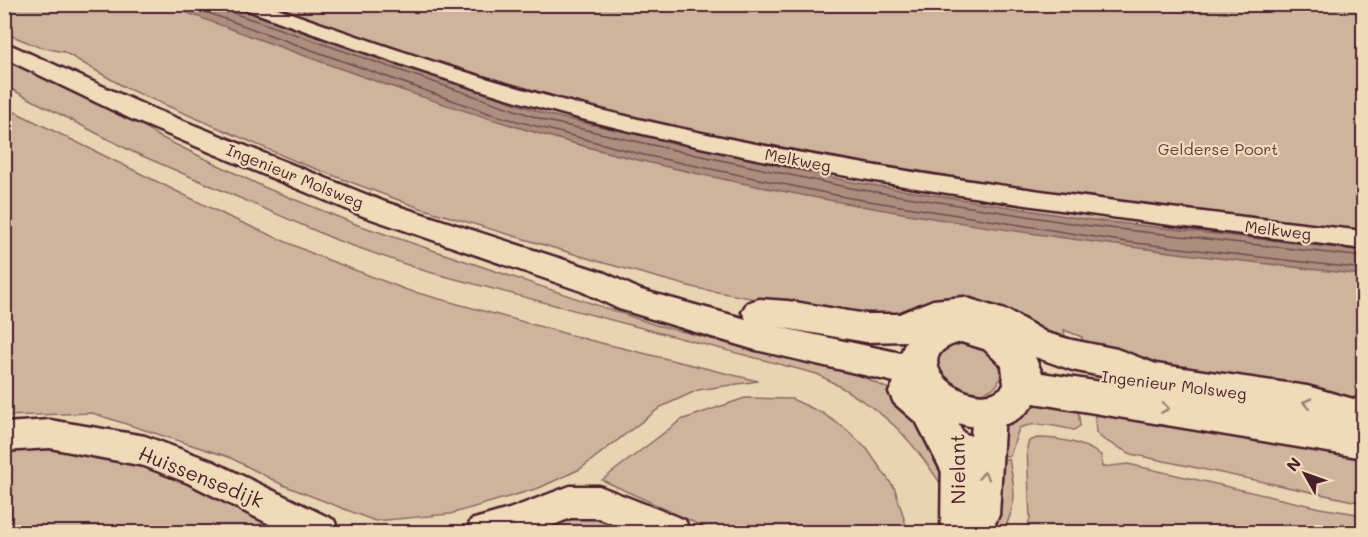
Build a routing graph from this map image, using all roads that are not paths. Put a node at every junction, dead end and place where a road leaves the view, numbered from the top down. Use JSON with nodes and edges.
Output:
{"nodes":[{"id":1,"x":248,"y":4,"type":"edge"},
{"id":2,"x":4,"y":49,"type":"edge"},
{"id":3,"x":1364,"y":240,"type":"edge"},
{"id":4,"x":756,"y":324,"type":"junction"},
{"id":5,"x":920,"y":358,"type":"junction"},
{"id":6,"x":1021,"y":373,"type":"junction"},
{"id":7,"x":1153,"y":379,"type":"junction"},
{"id":8,"x":973,"y":409,"type":"junction"},
{"id":9,"x":1364,"y":419,"type":"edge"},
{"id":10,"x":4,"y":437,"type":"edge"},
{"id":11,"x":1364,"y":440,"type":"edge"},
{"id":12,"x":960,"y":465,"type":"junction"},
{"id":13,"x":321,"y":532,"type":"edge"},
{"id":14,"x":484,"y":532,"type":"edge"},
{"id":15,"x":672,"y":532,"type":"edge"},
{"id":16,"x":959,"y":532,"type":"edge"},
{"id":17,"x":973,"y":532,"type":"edge"}],
"edges":[{"from":1,"to":3,"type":"street","name":"Melkweg"},
{"from":2,"to":4,"type":"main road","name":"Ingenieur Molsweg"},
{"from":4,"to":5,"type":"main road","name":"Ingenieur Molsweg"},
{"from":4,"to":7,"type":"main road"},
{"from":4,"to":12,"type":"main road"},
{"from":5,"to":6,"type":"main road"},
{"from":5,"to":8,"type":"main road"},
{"from":6,"to":7,"type":"main road","name":"Ingenieur Molsweg"},
{"from":6,"to":8,"type":"main road"},
{"from":6,"to":11,"type":"main road","name":"Ingenieur Molsweg","one_way":true},
{"from":9,"to":7,"type":"main road","name":"Ingenieur Molsweg","one_way":true},
{"from":8,"to":12,"type":"street","name":"Nielant"},
{"from":17,"to":8,"type":"street","name":"Nielant","one_way":true},
{"from":10,"to":13,"type":"street","name":"Huissensedijk"},
{"from":12,"to":16,"type":"street","name":"Nielant"},
{"from":14,"to":15,"type":"street"}]}
